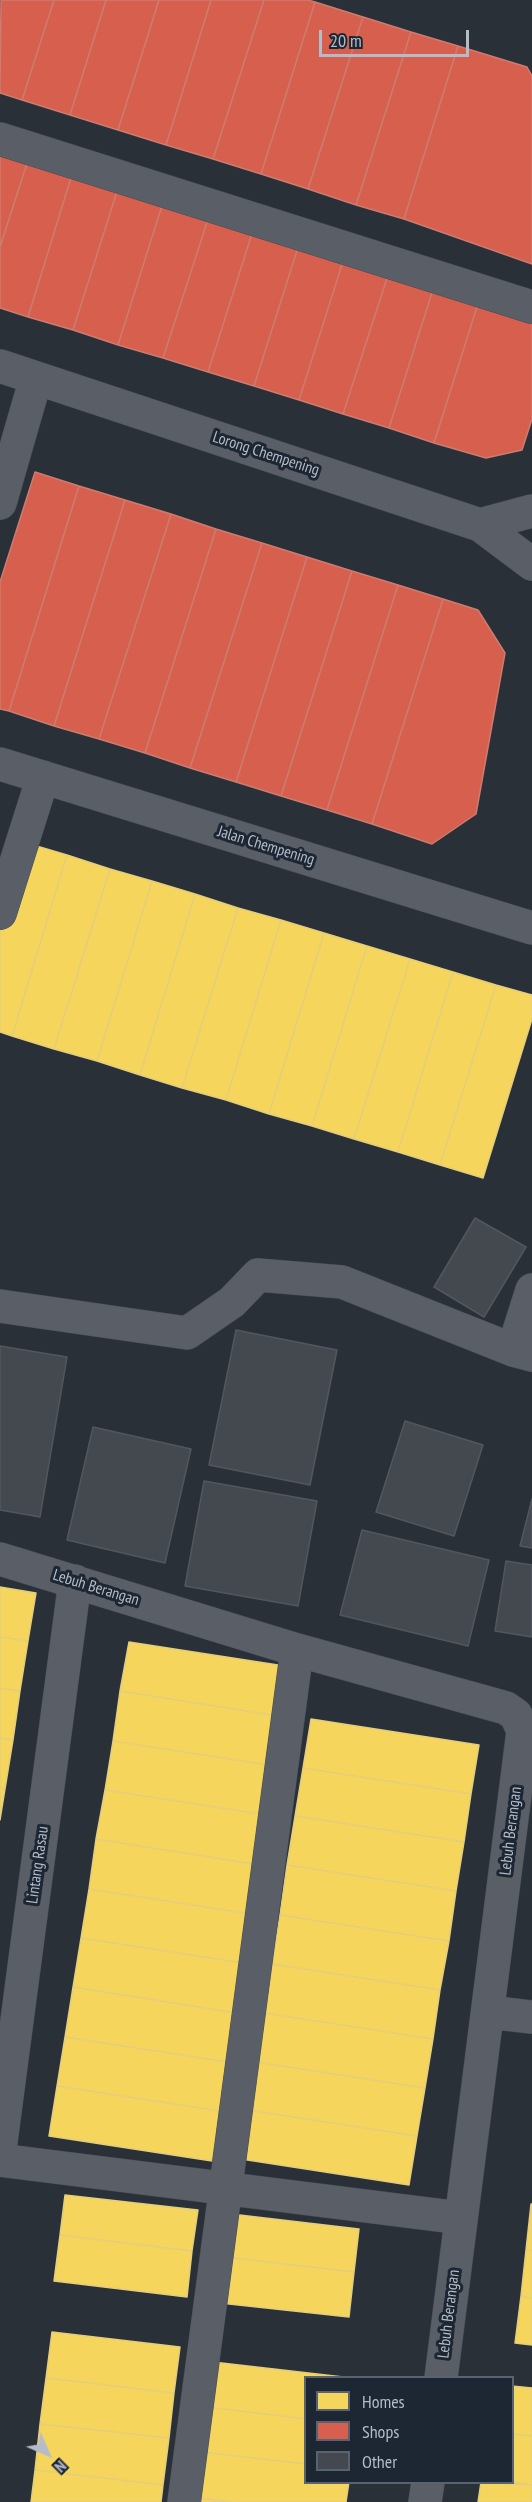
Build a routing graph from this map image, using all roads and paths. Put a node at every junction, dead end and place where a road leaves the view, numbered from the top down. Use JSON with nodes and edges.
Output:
{"nodes":[{"id":1,"x":0,"y":139,"type":"edge"},
{"id":2,"x":532,"y":307,"type":"edge"},
{"id":3,"x":0,"y":366,"type":"edge"},
{"id":4,"x":36,"y":378,"type":"junction"},
{"id":5,"x":0,"y":503,"type":"edge"},
{"id":6,"x":532,"y":511,"type":"edge"},
{"id":7,"x":480,"y":525,"type":"junction"},
{"id":8,"x":532,"y":564,"type":"edge"},
{"id":9,"x":3,"y":768,"type":"edge"},
{"id":10,"x":44,"y":777,"type":"junction"},
{"id":11,"x":0,"y":913,"type":"edge"},
{"id":12,"x":532,"y":928,"type":"edge"},
{"id":13,"x":532,"y":1290,"type":"edge"},
{"id":14,"x":0,"y":1306,"type":"edge"},
{"id":15,"x":523,"y":1352,"type":"edge"},
{"id":16,"x":0,"y":1559,"type":"edge"},
{"id":17,"x":75,"y":1581,"type":"junction"},
{"id":18,"x":297,"y":1650,"type":"junction"},
{"id":19,"x":488,"y":2012,"type":"junction"},
{"id":20,"x":532,"y":2017,"type":"edge"},
{"id":21,"x":0,"y":2149,"type":"edge"},
{"id":22,"x":0,"y":2160,"type":"edge"},
{"id":23,"x":226,"y":2189,"type":"junction"},
{"id":24,"x":461,"y":2218,"type":"junction"},
{"id":25,"x":441,"y":2376,"type":"edge"},
{"id":26,"x":428,"y":2484,"type":"edge"},
{"id":27,"x":184,"y":2502,"type":"edge"},
{"id":28,"x":425,"y":2502,"type":"edge"}],
"edges":[{"from":1,"to":2,"type":"street"},
{"from":3,"to":4,"type":"street","name":"Lorong Chempening"},
{"from":4,"to":5,"type":"street"},
{"from":4,"to":7,"type":"street","name":"Lorong Chempening"},
{"from":6,"to":7,"type":"street"},
{"from":7,"to":8,"type":"street"},
{"from":9,"to":10,"type":"street","name":"Jalan Chempening"},
{"from":10,"to":11,"type":"street"},
{"from":10,"to":12,"type":"street","name":"Jalan Chempening"},
{"from":13,"to":15,"type":"street"},
{"from":14,"to":15,"type":"street"},
{"from":16,"to":17,"type":"street","name":"Lebuh Berangan"},
{"from":17,"to":18,"type":"street","name":"Lebuh Berangan"},
{"from":17,"to":21,"type":"street","name":"Lintang Rasau"},
{"from":18,"to":19,"type":"street","name":"Lebuh Berangan"},
{"from":18,"to":23,"type":"street"},
{"from":19,"to":20,"type":"street"},
{"from":19,"to":24,"type":"street","name":"Lebuh Berangan"},
{"from":22,"to":23,"type":"street"},
{"from":23,"to":24,"type":"street"},
{"from":23,"to":27,"type":"street"},
{"from":24,"to":25,"type":"street","name":"Lebuh Berangan"},
{"from":26,"to":28,"type":"street"}]}
